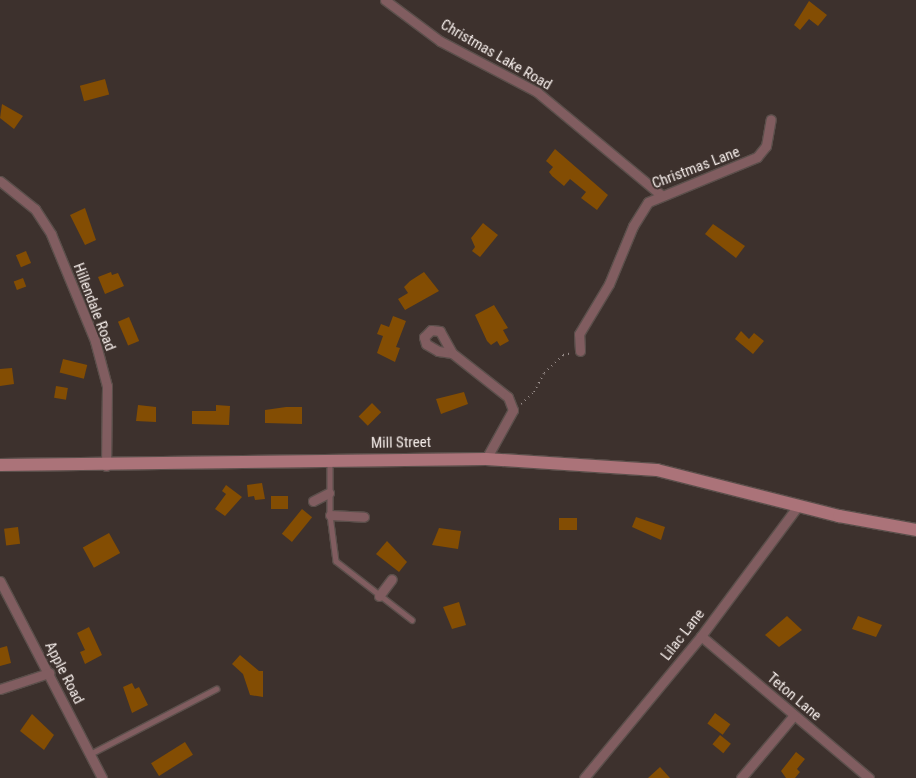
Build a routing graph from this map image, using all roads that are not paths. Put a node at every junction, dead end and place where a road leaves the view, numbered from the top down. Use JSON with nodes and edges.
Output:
{"nodes":[{"id":1,"x":385,"y":0,"type":"edge"},
{"id":2,"x":771,"y":119,"type":"dead end"},
{"id":3,"x":0,"y":181,"type":"edge"},
{"id":4,"x":660,"y":194,"type":"junction"},
{"id":5,"x":580,"y":351,"type":"road end"},
{"id":6,"x":452,"y":353,"type":"dead end"},
{"id":7,"x":486,"y":458,"type":"junction"},
{"id":8,"x":330,"y":460,"type":"junction"},
{"id":9,"x":0,"y":465,"type":"edge"},
{"id":10,"x":106,"y":466,"type":"junction"},
{"id":11,"x":329,"y":493,"type":"junction"},
{"id":12,"x":313,"y":501,"type":"dead end"},
{"id":13,"x":798,"y":506,"type":"junction"},
{"id":14,"x":330,"y":515,"type":"junction"},
{"id":15,"x":364,"y":517,"type":"dead end"},
{"id":16,"x":916,"y":530,"type":"edge"},
{"id":17,"x":392,"y":579,"type":"dead end"},
{"id":18,"x":0,"y":581,"type":"edge"},
{"id":19,"x":379,"y":596,"type":"junction"},
{"id":20,"x":412,"y":620,"type":"dead end"},
{"id":21,"x":701,"y":636,"type":"junction"},
{"id":22,"x":49,"y":674,"type":"junction"},
{"id":23,"x":0,"y":689,"type":"edge"},
{"id":24,"x":216,"y":689,"type":"dead end"},
{"id":25,"x":794,"y":715,"type":"junction"},
{"id":26,"x":90,"y":754,"type":"junction"},
{"id":27,"x":102,"y":778,"type":"edge"},
{"id":28,"x":584,"y":778,"type":"edge"},
{"id":29,"x":741,"y":778,"type":"edge"},
{"id":30,"x":869,"y":778,"type":"edge"}],
"edges":[{"from":1,"to":4,"type":"street","name":"Christmas Lake Road"},
{"from":2,"to":4,"type":"street","name":"Christmas Lane"},
{"from":3,"to":10,"type":"street","name":"Hillendale Road"},
{"from":4,"to":5,"type":"street","name":"Christmas Lane"},
{"from":6,"to":7,"type":"street"},
{"from":7,"to":8,"type":"main road","name":"Mill Street"},
{"from":7,"to":13,"type":"main road","name":"Mill Street"},
{"from":8,"to":10,"type":"main road","name":"Mill Street"},
{"from":8,"to":11,"type":"lane"},
{"from":9,"to":10,"type":"main road","name":"Mill Street"},
{"from":11,"to":12,"type":"street"},
{"from":11,"to":14,"type":"lane"},
{"from":13,"to":16,"type":"main road","name":"Mill Street"},
{"from":13,"to":21,"type":"street","name":"Lilac Lane"},
{"from":14,"to":15,"type":"street"},
{"from":14,"to":19,"type":"lane"},
{"from":17,"to":19,"type":"street"},
{"from":18,"to":22,"type":"street","name":"Apple Road"},
{"from":19,"to":20,"type":"lane"},
{"from":21,"to":25,"type":"street","name":"Teton Lane"},
{"from":21,"to":28,"type":"street","name":"Lilac Lane"},
{"from":22,"to":23,"type":"street"},
{"from":22,"to":26,"type":"street","name":"Apple Road"},
{"from":24,"to":26,"type":"lane"},
{"from":25,"to":29,"type":"street"},
{"from":25,"to":30,"type":"street","name":"Teton Lane"},
{"from":26,"to":27,"type":"street","name":"Apple Road"}]}
